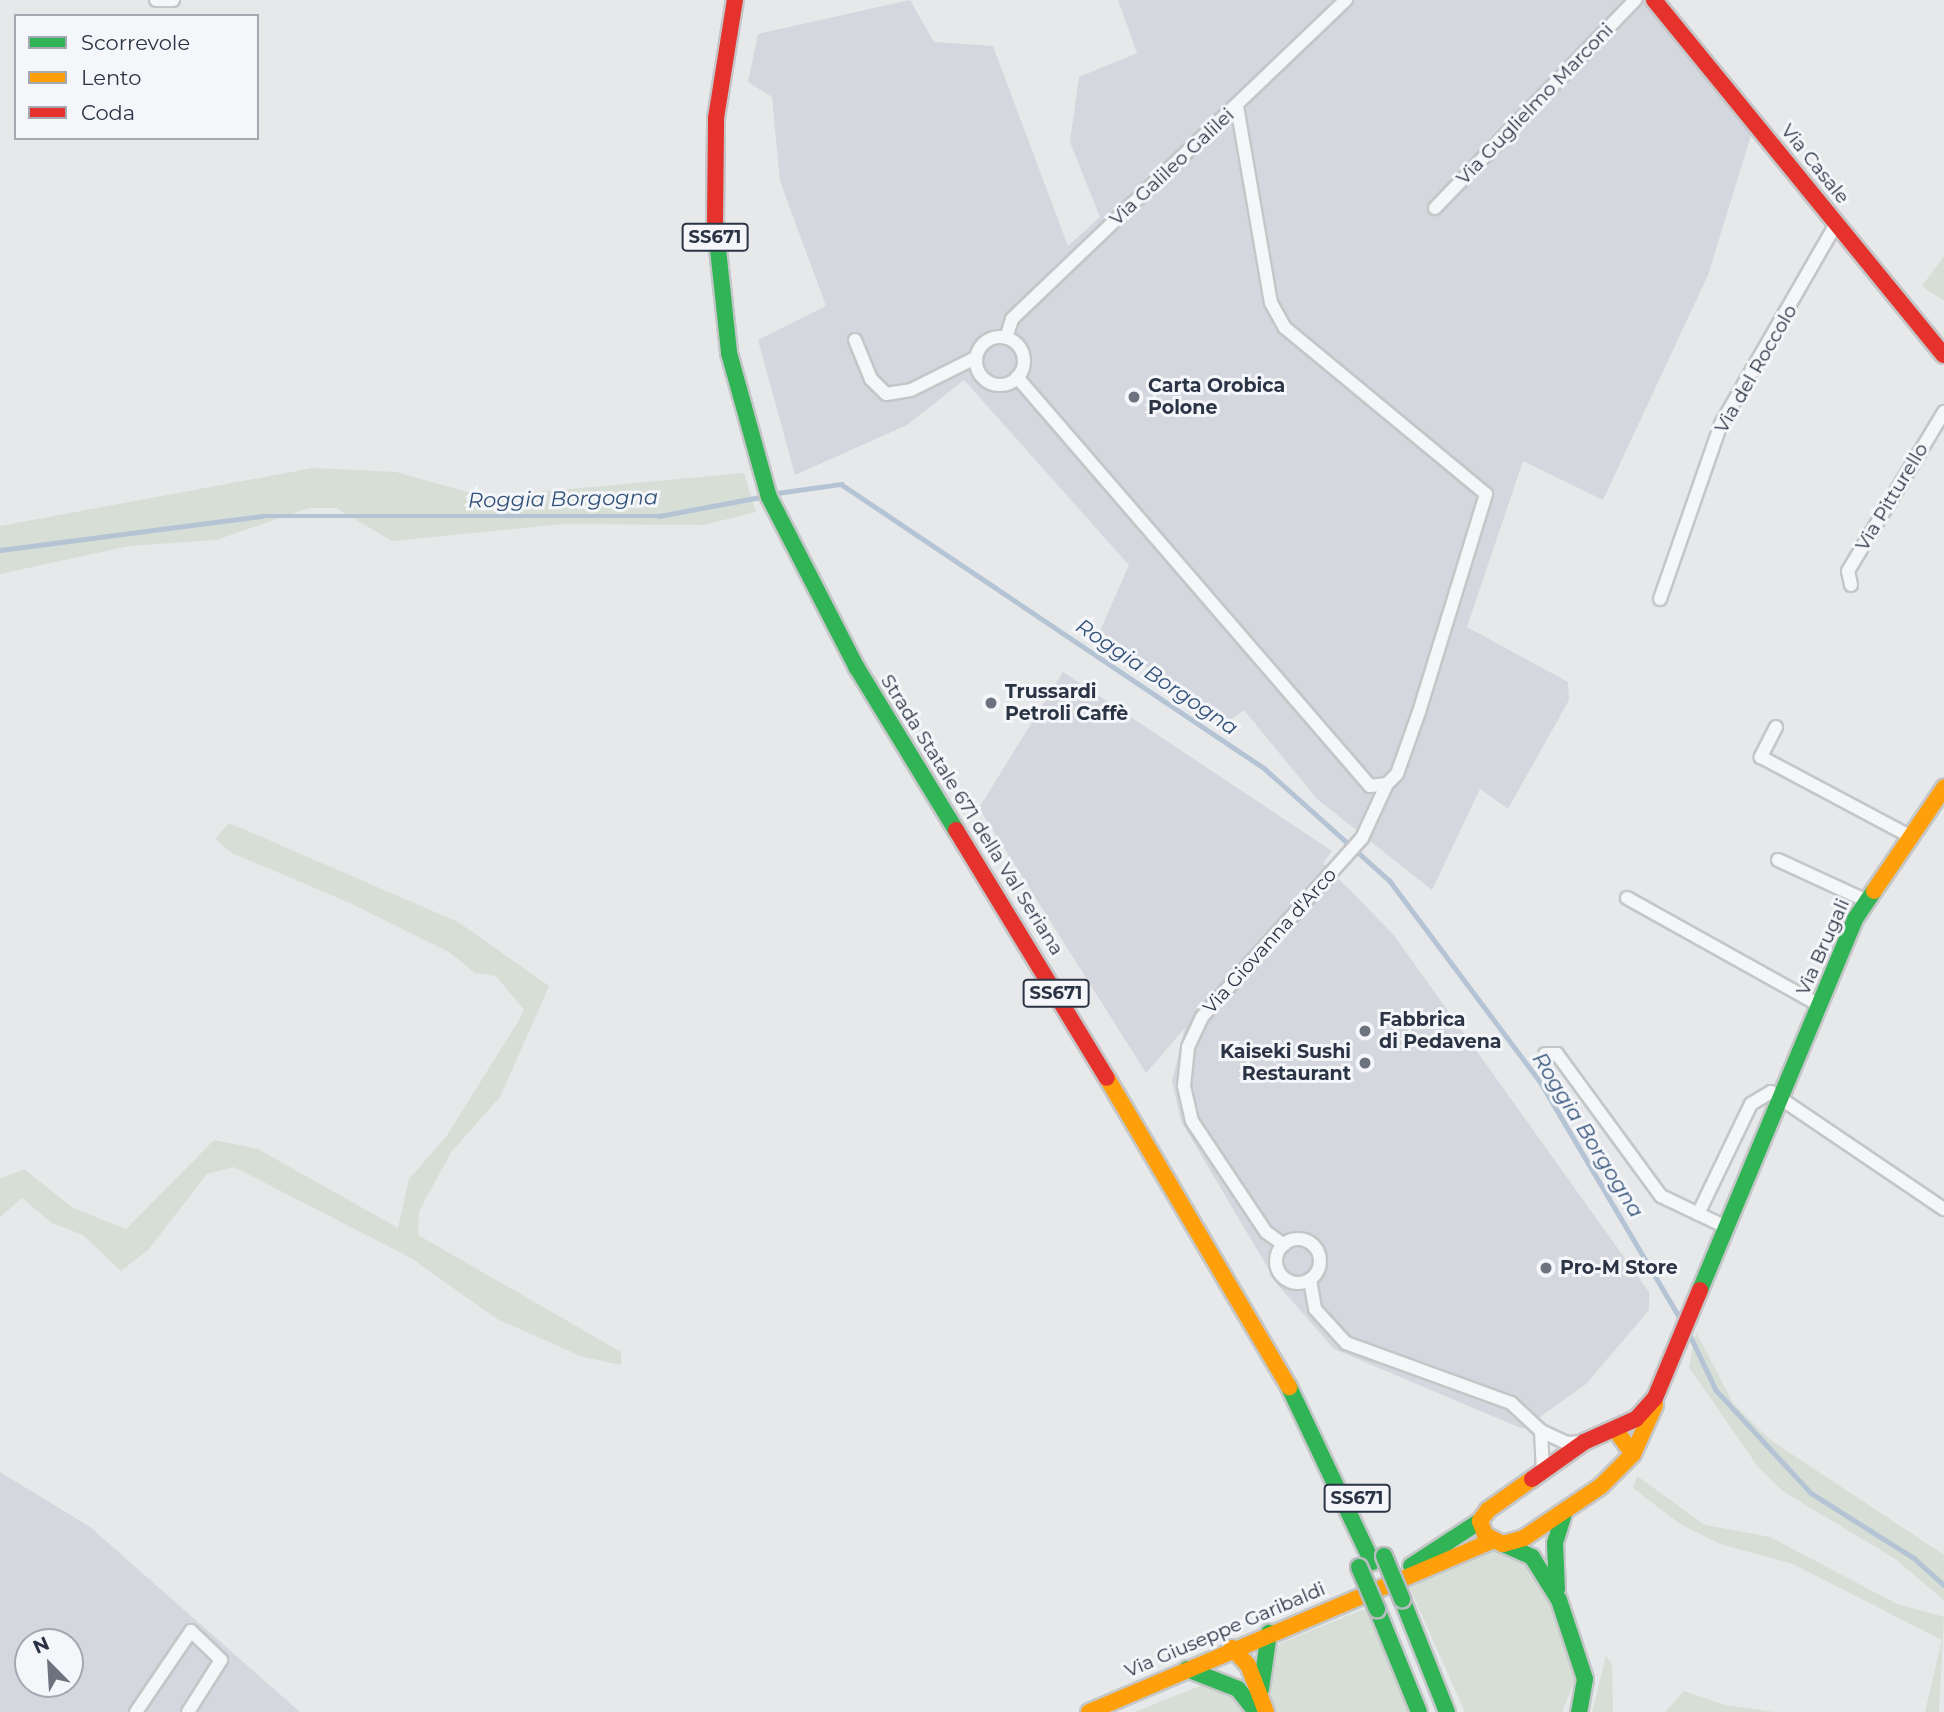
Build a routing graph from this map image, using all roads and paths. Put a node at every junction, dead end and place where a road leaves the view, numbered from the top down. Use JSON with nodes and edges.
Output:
{"nodes":[{"id":1,"x":156,"y":0,"type":"edge"},
{"id":2,"x":173,"y":0,"type":"edge"},
{"id":3,"x":735,"y":0,"type":"edge"},
{"id":4,"x":1346,"y":0,"type":"edge"},
{"id":5,"x":1635,"y":0,"type":"edge"},
{"id":6,"x":1654,"y":0,"type":"edge"},
{"id":7,"x":1237,"y":106,"type":"junction"},
{"id":8,"x":1435,"y":208,"type":"dead end"},
{"id":9,"x":1836,"y":224,"type":"junction"},
{"id":10,"x":1006,"y":338,"type":"junction"},
{"id":11,"x":855,"y":340,"type":"dead end"},
{"id":12,"x":1944,"y":355,"type":"edge"},
{"id":13,"x":975,"y":358,"type":"junction"},
{"id":14,"x":1017,"y":377,"type":"junction"},
{"id":15,"x":1944,"y":412,"type":"edge"},
{"id":16,"x":1851,"y":584,"type":"dead end"},
{"id":17,"x":1660,"y":599,"type":"dead end"},
{"id":18,"x":1776,"y":727,"type":"dead end"},
{"id":19,"x":1387,"y":784,"type":"junction"},
{"id":20,"x":1944,"y":788,"type":"edge"},
{"id":21,"x":1908,"y":835,"type":"junction"},
{"id":22,"x":1778,"y":860,"type":"dead end"},
{"id":23,"x":1627,"y":898,"type":"dead end"},
{"id":24,"x":1867,"y":901,"type":"junction"},
{"id":25,"x":1819,"y":1005,"type":"junction"},
{"id":26,"x":1545,"y":1054,"type":"dead end"},
{"id":27,"x":1781,"y":1098,"type":"junction"},
{"id":28,"x":1944,"y":1209,"type":"edge"},
{"id":29,"x":1698,"y":1214,"type":"junction"},
{"id":30,"x":1728,"y":1228,"type":"junction"},
{"id":31,"x":1284,"y":1245,"type":"junction"},
{"id":32,"x":1310,"y":1280,"type":"junction"},
{"id":33,"x":1679,"y":1345,"type":"joint"},
{"id":34,"x":1655,"y":1398,"type":"junction"},
{"id":35,"x":1541,"y":1431,"type":"junction"},
{"id":36,"x":1616,"y":1431,"type":"junction"},
{"id":37,"x":1584,"y":1442,"type":"junction"},
{"id":38,"x":1633,"y":1454,"type":"junction"},
{"id":39,"x":1543,"y":1472,"type":"junction"},
{"id":40,"x":1564,"y":1514,"type":"junction"},
{"id":41,"x":1480,"y":1521,"type":"junction"},
{"id":42,"x":1497,"y":1542,"type":"junction"},
{"id":43,"x":1378,"y":1587,"type":"junction"},
{"id":44,"x":1559,"y":1600,"type":"junction"},
{"id":45,"x":1389,"y":1603,"type":"junction"},
{"id":46,"x":1269,"y":1633,"type":"junction"},
{"id":47,"x":1233,"y":1648,"type":"junction"},
{"id":48,"x":1187,"y":1669,"type":"junction"},
{"id":49,"x":1238,"y":1689,"type":"junction"},
{"id":50,"x":1261,"y":1693,"type":"junction"},
{"id":51,"x":1577,"y":1708,"type":"edge"},
{"id":52,"x":135,"y":1712,"type":"edge"},
{"id":53,"x":188,"y":1712,"type":"edge"},
{"id":54,"x":1089,"y":1712,"type":"edge"},
{"id":55,"x":1256,"y":1712,"type":"edge"},
{"id":56,"x":1266,"y":1712,"type":"edge"},
{"id":57,"x":1419,"y":1712,"type":"edge"},
{"id":58,"x":1432,"y":1712,"type":"edge"},
{"id":59,"x":1447,"y":1712,"type":"edge"}],
"edges":[{"from":1,"to":2,"type":"street"},
{"from":3,"to":45,"type":"main road","name":"Strada Statale 671 della Val Seriana","number":"SS671"},
{"from":4,"to":7,"type":"street","name":"Via Galileo Galilei"},
{"from":5,"to":8,"type":"street","name":"Via Guglielmo Marconi"},
{"from":6,"to":9,"type":"main road","name":"Via Casale"},
{"from":7,"to":10,"type":"street","name":"Via Galileo Galilei"},
{"from":7,"to":19,"type":"street","name":"Via Giovanna d'Arco"},
{"from":9,"to":12,"type":"main road","name":"Via Casale"},
{"from":9,"to":17,"type":"street","name":"Via del Roccolo"},
{"from":10,"to":13,"type":"street"},
{"from":10,"to":14,"type":"street"},
{"from":11,"to":13,"type":"street"},
{"from":13,"to":14,"type":"street"},
{"from":14,"to":19,"type":"street"},
{"from":15,"to":16,"type":"street","name":"Via Pitturello"},
{"from":18,"to":21,"type":"street"},
{"from":19,"to":31,"type":"street","name":"Via Giovanna d'Arco"},
{"from":20,"to":21,"type":"main road","name":"Via Brugali"},
{"from":21,"to":24,"type":"main road","name":"Via Brugali"},
{"from":22,"to":24,"type":"street"},
{"from":23,"to":25,"type":"street"},
{"from":24,"to":25,"type":"main road","name":"Via Brugali"},
{"from":25,"to":27,"type":"main road","name":"Via Brugali"},
{"from":26,"to":29,"type":"street"},
{"from":27,"to":28,"type":"street"},
{"from":27,"to":29,"type":"street"},
{"from":27,"to":30,"type":"main road","name":"Via Brugali"},
{"from":29,"to":30,"type":"street"},
{"from":30,"to":33,"type":"main road","name":"Via Brugali"},
{"from":31,"to":32,"type":"street"},
{"from":31,"to":32,"type":"street"},
{"from":32,"to":35,"type":"street"},
{"from":33,"to":34,"type":"main road","name":"Via Giuseppe Garibaldi"},
{"from":34,"to":36,"type":"main road","name":"Via Giuseppe Garibaldi"},
{"from":34,"to":38,"type":"main road","name":"Via Giuseppe Garibaldi"},
{"from":35,"to":37,"type":"street"},
{"from":35,"to":39,"type":"street"},
{"from":36,"to":37,"type":"main road","name":"Via Giuseppe Garibaldi"},
{"from":36,"to":38,"type":"main road"},
{"from":37,"to":39,"type":"main road","name":"Via Giuseppe Garibaldi"},
{"from":38,"to":40,"type":"main road","name":"Via Giuseppe Garibaldi"},
{"from":39,"to":41,"type":"main road","name":"Via Giuseppe Garibaldi"},
{"from":40,"to":42,"type":"main road","name":"Via Giuseppe Garibaldi"},
{"from":40,"to":44,"type":"main road"},
{"from":41,"to":42,"type":"main road"},
{"from":41,"to":43,"type":"main road","name":"Via Giuseppe Garibaldi"},
{"from":42,"to":43,"type":"main road","name":"Via Giuseppe Garibaldi"},
{"from":42,"to":44,"type":"main road"},
{"from":43,"to":46,"type":"main road","name":"Via Giuseppe Garibaldi"},
{"from":44,"to":51,"type":"main road"},
{"from":45,"to":57,"type":"main road"},
{"from":45,"to":58,"type":"main road","name":"Strada Statale 671 della Val Seriana","number":"SS671"},
{"from":45,"to":59,"type":"main road"},
{"from":46,"to":47,"type":"main road","name":"Via Giuseppe Garibaldi"},
{"from":46,"to":50,"type":"main road"},
{"from":47,"to":48,"type":"main road","name":"Via Giuseppe Garibaldi"},
{"from":47,"to":49,"type":"main road"},
{"from":47,"to":50,"type":"main road"},
{"from":48,"to":49,"type":"main road"},
{"from":48,"to":54,"type":"main road","name":"Via Giuseppe Garibaldi"},
{"from":49,"to":55,"type":"main road"},
{"from":50,"to":56,"type":"main road"},
{"from":52,"to":53,"type":"street"}]}
